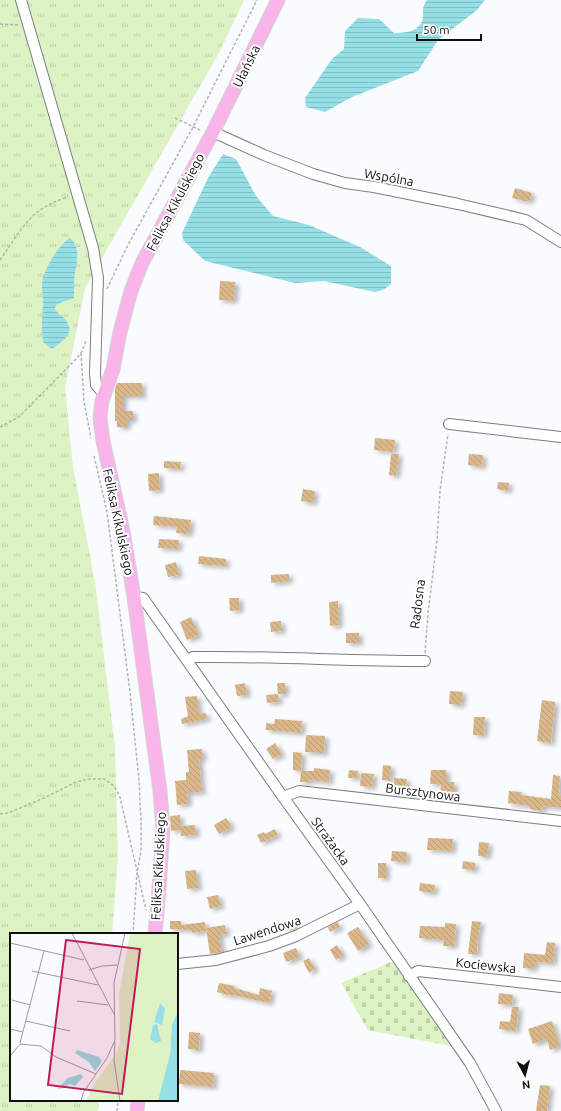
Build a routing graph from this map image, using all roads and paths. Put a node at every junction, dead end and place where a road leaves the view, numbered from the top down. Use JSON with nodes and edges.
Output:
{"nodes":[{"id":1,"x":21,"y":0,"type":"edge"},
{"id":2,"x":257,"y":0,"type":"edge"},
{"id":3,"x":278,"y":0,"type":"edge"},
{"id":4,"x":0,"y":24,"type":"edge"},
{"id":5,"x":28,"y":25,"type":"junction"},
{"id":6,"x":175,"y":118,"type":"dead end"},
{"id":7,"x":193,"y":127,"type":"junction"},
{"id":8,"x":210,"y":133,"type":"junction"},
{"id":9,"x":80,"y":202,"type":"junction"},
{"id":10,"x":561,"y":242,"type":"edge"},
{"id":11,"x":0,"y":260,"type":"edge"},
{"id":12,"x":107,"y":290,"type":"dead end"},
{"id":13,"x":104,"y":394,"type":"junction"},
{"id":14,"x":449,"y":424,"type":"joint"},
{"id":15,"x":0,"y":427,"type":"edge"},
{"id":16,"x":561,"y":437,"type":"edge"},
{"id":17,"x":92,"y":445,"type":"dead end"},
{"id":18,"x":94,"y":452,"type":"dead end"},
{"id":19,"x":134,"y":597,"type":"junction"},
{"id":20,"x":425,"y":660,"type":"joint"},
{"id":21,"x":187,"y":661,"type":"junction"},
{"id":22,"x":283,"y":797,"type":"junction"},
{"id":23,"x":0,"y":814,"type":"edge"},
{"id":24,"x":561,"y":821,"type":"edge"},
{"id":25,"x":137,"y":873,"type":"junction"},
{"id":26,"x":360,"y":904,"type":"junction"},
{"id":27,"x":146,"y":911,"type":"dead end"},
{"id":28,"x":133,"y":933,"type":"edge"},
{"id":29,"x":155,"y":933,"type":"edge"},
{"id":30,"x":178,"y":964,"type":"edge"},
{"id":31,"x":409,"y":976,"type":"junction"},
{"id":32,"x":561,"y":987,"type":"edge"},
{"id":33,"x":118,"y":1101,"type":"edge"},
{"id":34,"x":138,"y":1101,"type":"edge"},
{"id":35,"x":117,"y":1111,"type":"edge"},
{"id":36,"x":137,"y":1111,"type":"edge"},
{"id":37,"x":496,"y":1111,"type":"edge"}],
"edges":[{"from":1,"to":5,"type":"street"},
{"from":2,"to":7,"type":"path"},
{"from":3,"to":8,"type":"main road","name":"Ułańska"},
{"from":4,"to":5,"type":"path"},
{"from":5,"to":9,"type":"street"},
{"from":6,"to":7,"type":"path"},
{"from":7,"to":8,"type":"path"},
{"from":7,"to":12,"type":"path"},
{"from":8,"to":10,"type":"street","name":"Wspólna"},
{"from":8,"to":13,"type":"main road","name":"Feliksa Kikulskiego"},
{"from":9,"to":11,"type":"path"},
{"from":9,"to":13,"type":"street"},
{"from":13,"to":19,"type":"main road","name":"Feliksa Kikulskiego"},
{"from":14,"to":16,"type":"street"},
{"from":14,"to":20,"type":"path","name":"Radosna"},
{"from":15,"to":17,"type":"path"},
{"from":18,"to":25,"type":"path"},
{"from":19,"to":21,"type":"street","name":"Strażacka"},
{"from":19,"to":29,"type":"main road","name":"Feliksa Kikulskiego"},
{"from":20,"to":21,"type":"street"},
{"from":21,"to":22,"type":"street","name":"Strażacka"},
{"from":22,"to":24,"type":"street","name":"Bursztynowa"},
{"from":22,"to":26,"type":"street","name":"Strażacka"},
{"from":23,"to":25,"type":"path"},
{"from":25,"to":27,"type":"path"},
{"from":25,"to":28,"type":"path"},
{"from":26,"to":30,"type":"street","name":"Lawendowa"},
{"from":26,"to":31,"type":"street","name":"Strażacka"},
{"from":31,"to":32,"type":"street","name":"Kociewska"},
{"from":31,"to":37,"type":"street","name":"Strażacka"},
{"from":33,"to":35,"type":"path"},
{"from":34,"to":36,"type":"main road"}]}
